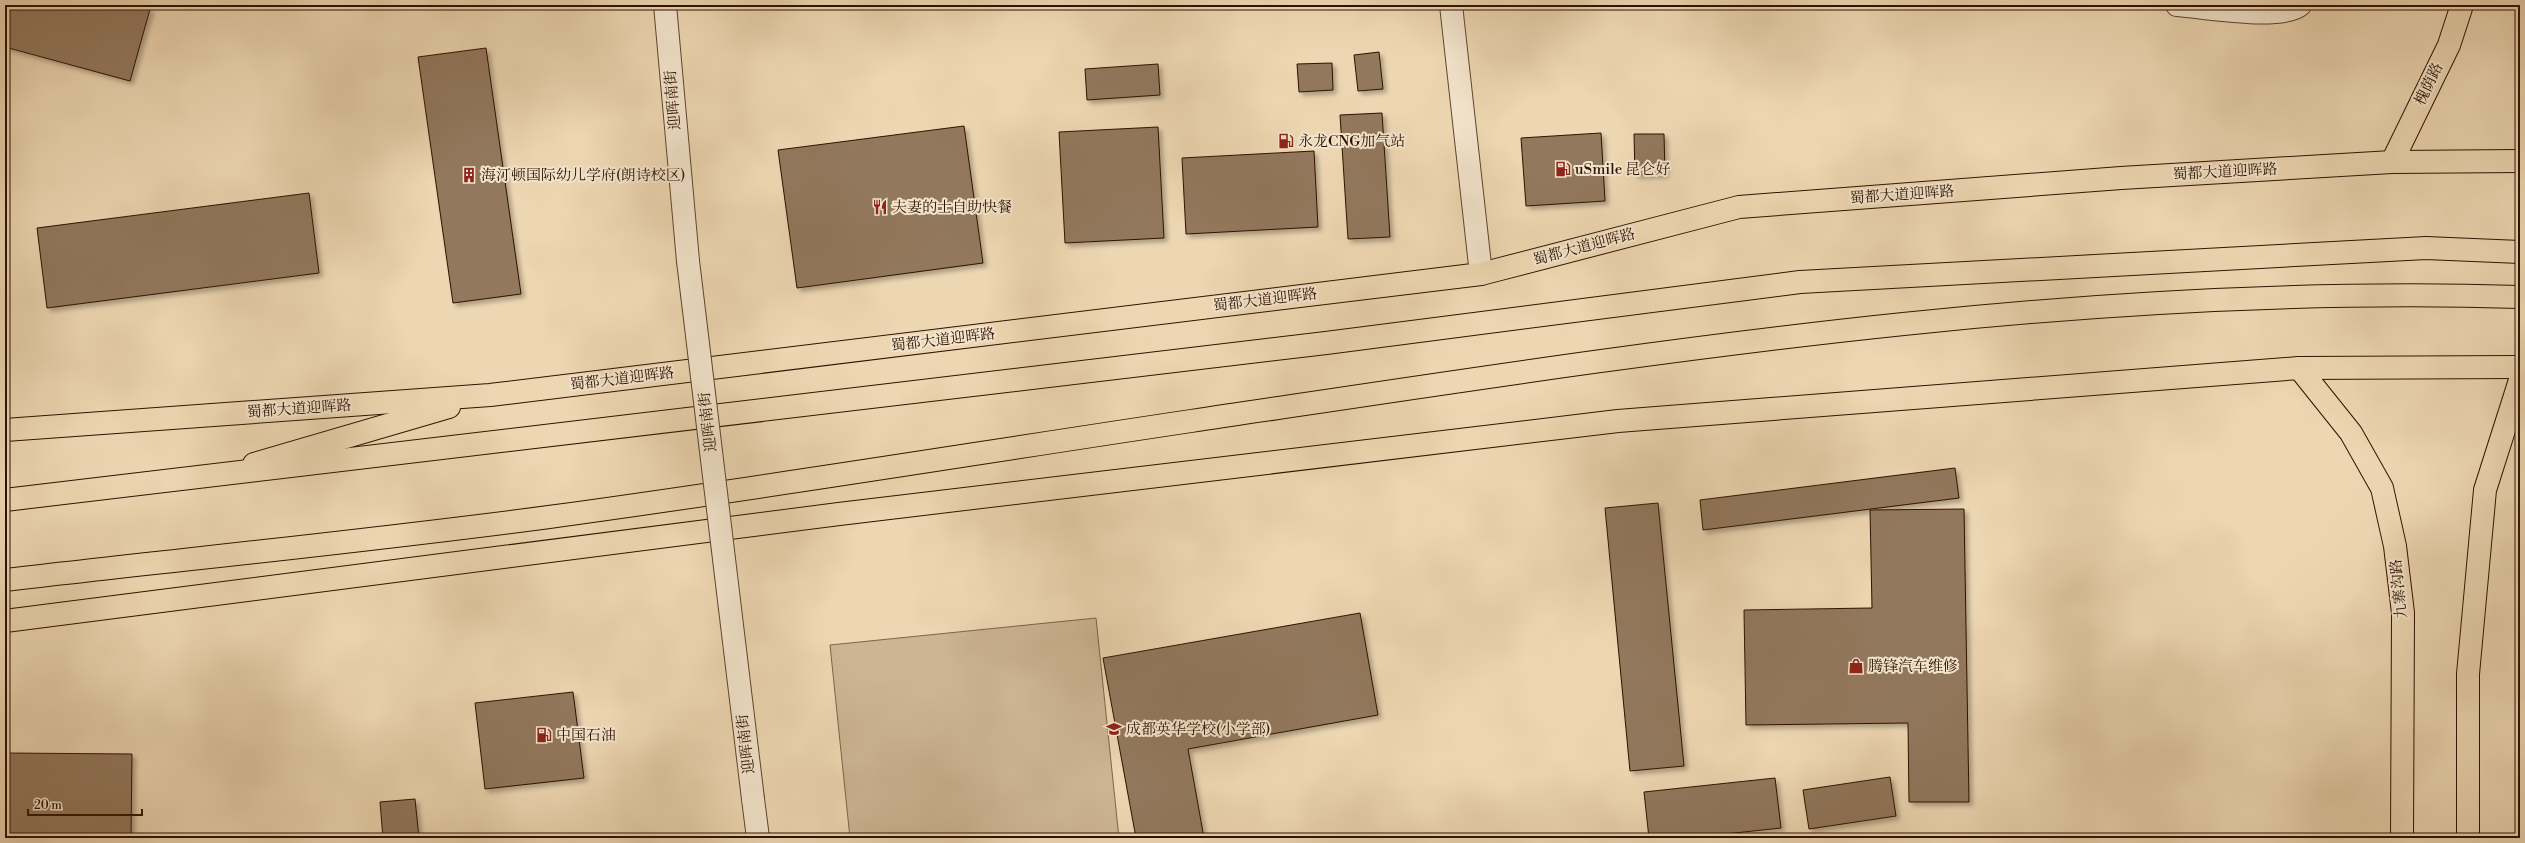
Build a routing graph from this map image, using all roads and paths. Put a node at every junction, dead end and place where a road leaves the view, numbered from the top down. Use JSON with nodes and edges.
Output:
{"nodes":[{"id":1,"x":664,"y":5,"type":"edge"},
{"id":2,"x":1451,"y":5,"type":"edge"},
{"id":3,"x":2177,"y":5,"type":"edge"},
{"id":4,"x":2300,"y":5,"type":"edge"},
{"id":5,"x":2462,"y":5,"type":"edge"},
{"id":6,"x":2520,"y":161,"type":"edge"},
{"id":7,"x":2392,"y":162,"type":"junction"},
{"id":8,"x":2520,"y":252,"type":"edge"},
{"id":9,"x":1480,"y":274,"type":"junction"},
{"id":10,"x":2520,"y":297,"type":"edge"},
{"id":11,"x":2520,"y":367,"type":"edge"},
{"id":12,"x":2299,"y":368,"type":"junction"},
{"id":13,"x":2520,"y":380,"type":"edge"},
{"id":14,"x":490,"y":395,"type":"junction"},
{"id":15,"x":5,"y":430,"type":"edge"},
{"id":16,"x":215,"y":476,"type":"junction"},
{"id":17,"x":5,"y":500,"type":"edge"},
{"id":18,"x":5,"y":580,"type":"edge"},
{"id":19,"x":5,"y":621,"type":"edge"},
{"id":20,"x":758,"y":838,"type":"edge"},
{"id":21,"x":2402,"y":838,"type":"edge"},
{"id":22,"x":2468,"y":838,"type":"edge"}],
"edges":[{"from":1,"to":20,"type":"street","name":"迎晖南街","bridge":true},
{"from":2,"to":9,"type":"street"},
{"from":3,"to":4,"type":"street"},
{"from":5,"to":7,"type":"main road","name":"槐荫路"},
{"from":6,"to":7,"type":"main road","name":"蜀都大道迎晖路"},
{"from":7,"to":9,"type":"main road","name":"蜀都大道迎晖路"},
{"from":8,"to":16,"type":"main road"},
{"from":9,"to":14,"type":"main road","name":"蜀都大道迎晖路"},
{"from":10,"to":18,"type":"main road"},
{"from":11,"to":12,"type":"main road"},
{"from":12,"to":19,"type":"main road"},
{"from":12,"to":21,"type":"main road","name":"九寨沟路"},
{"from":13,"to":22,"type":"main road"},
{"from":14,"to":15,"type":"main road","name":"蜀都大道迎晖路"},
{"from":14,"to":16,"type":"main road"},
{"from":16,"to":17,"type":"main road"}]}
